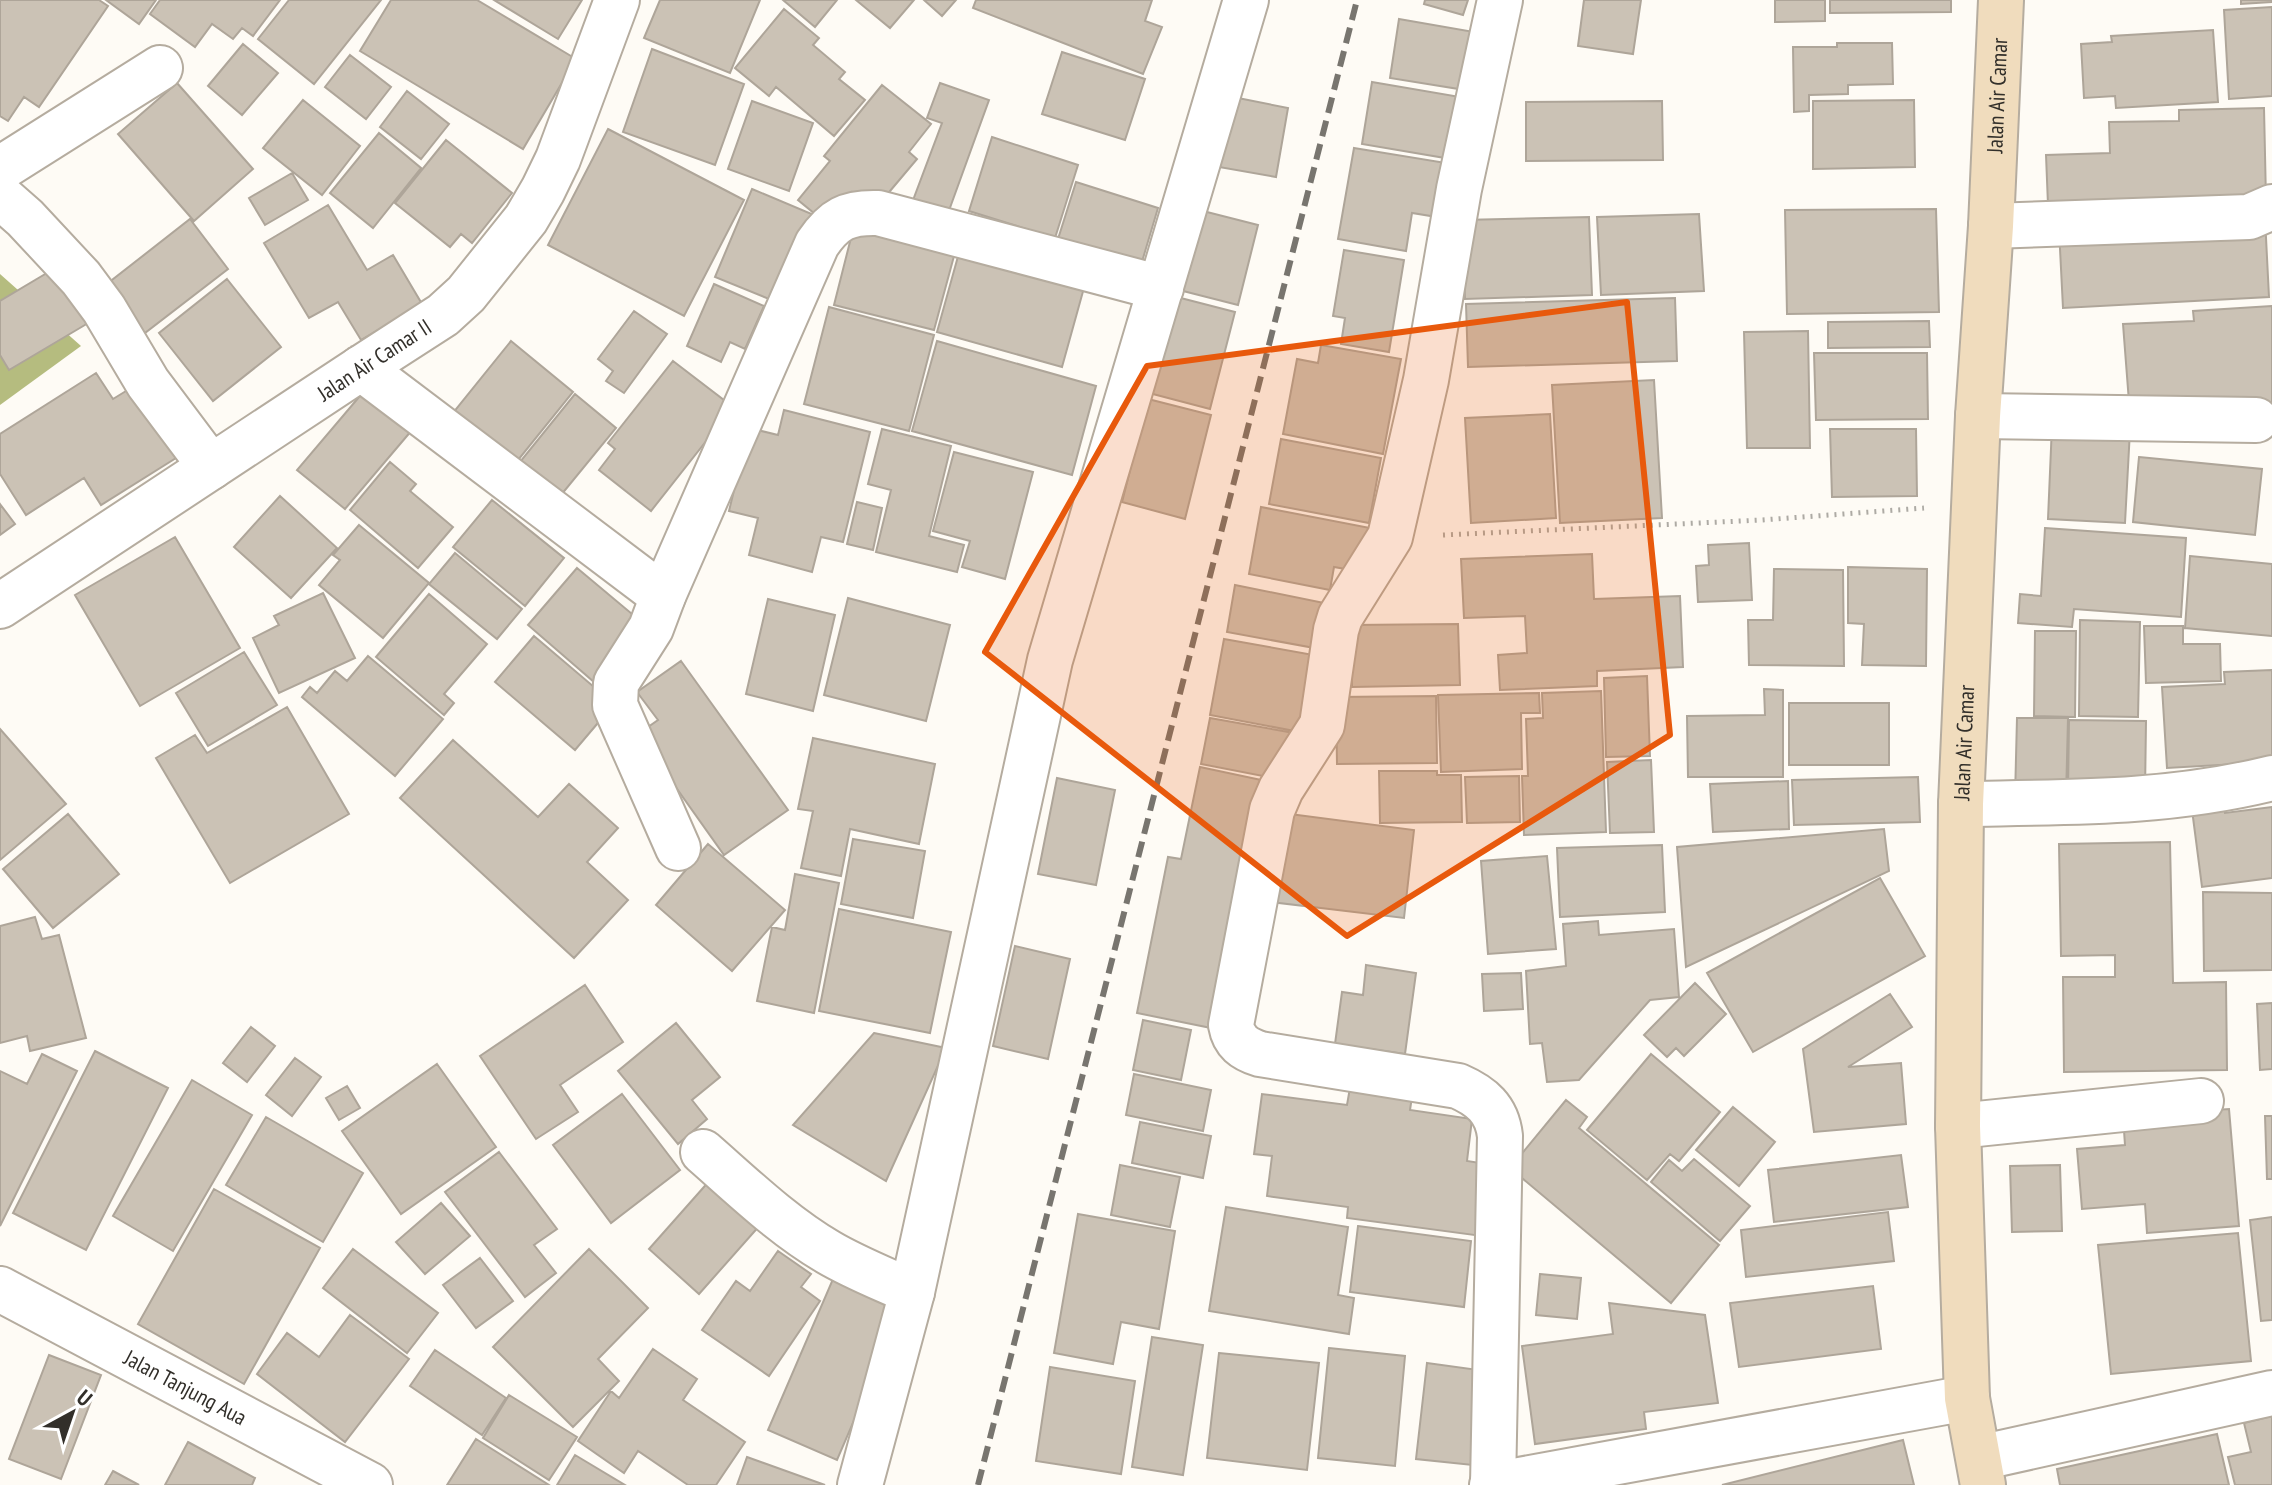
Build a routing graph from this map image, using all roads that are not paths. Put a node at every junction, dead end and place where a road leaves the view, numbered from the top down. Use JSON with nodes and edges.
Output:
{"nodes":[{"id":1,"x":617,"y":0,"type":"edge"},
{"id":2,"x":1246,"y":0,"type":"edge"},
{"id":3,"x":1500,"y":0,"type":"edge"},
{"id":4,"x":2001,"y":0,"type":"edge"},
{"id":5,"x":160,"y":68,"type":"dead end"},
{"id":6,"x":0,"y":169,"type":"edge"},
{"id":7,"x":0,"y":196,"type":"edge"},
{"id":8,"x":2272,"y":207,"type":"edge"},
{"id":9,"x":1991,"y":226,"type":"junction"},
{"id":10,"x":1161,"y":288,"type":"junction"},
{"id":11,"x":361,"y":368,"type":"junction"},
{"id":12,"x":1978,"y":416,"type":"junction"},
{"id":13,"x":2256,"y":420,"type":"dead end"},
{"id":14,"x":211,"y":467,"type":"junction"},
{"id":15,"x":663,"y":596,"type":"junction"},
{"id":16,"x":0,"y":606,"type":"edge"},
{"id":17,"x":2272,"y":778,"type":"edge"},
{"id":18,"x":1961,"y":804,"type":"junction"},
{"id":19,"x":678,"y":848,"type":"dead end"},
{"id":20,"x":2201,"y":1101,"type":"dead end"},
{"id":21,"x":1958,"y":1126,"type":"junction"},
{"id":22,"x":703,"y":1152,"type":"dead end"},
{"id":23,"x":0,"y":1289,"type":"edge"},
{"id":24,"x":912,"y":1292,"type":"junction"},
{"id":25,"x":2272,"y":1393,"type":"edge"},
{"id":26,"x":1967,"y":1398,"type":"junction"},
{"id":27,"x":1981,"y":1472,"type":"edge"},
{"id":28,"x":370,"y":1485,"type":"edge"},
{"id":29,"x":860,"y":1485,"type":"edge"},
{"id":30,"x":1493,"y":1485,"type":"edge"}],
"edges":[{"from":1,"to":11,"type":"street","name":"Jalan Air Camar II"},
{"from":2,"to":10,"type":"street"},
{"from":3,"to":30,"type":"street"},
{"from":4,"to":9,"type":"main road","name":"Jalan Air Camar"},
{"from":5,"to":6,"type":"street"},
{"from":7,"to":14,"type":"street"},
{"from":8,"to":9,"type":"street"},
{"from":9,"to":12,"type":"main road","name":"Jalan Air Camar"},
{"from":10,"to":15,"type":"street"},
{"from":10,"to":24,"type":"street"},
{"from":11,"to":14,"type":"street","name":"Jalan Air Camar II"},
{"from":11,"to":15,"type":"street"},
{"from":12,"to":13,"type":"street"},
{"from":12,"to":18,"type":"main road","name":"Jalan Air Camar"},
{"from":14,"to":16,"type":"street","name":"Jalan Air Camar II"},
{"from":15,"to":19,"type":"street"},
{"from":17,"to":18,"type":"street"},
{"from":18,"to":21,"type":"main road","name":"Jalan Air Camar"},
{"from":20,"to":21,"type":"street"},
{"from":21,"to":26,"type":"main road","name":"Jalan Air Camar"},
{"from":22,"to":24,"type":"street"},
{"from":23,"to":28,"type":"street","name":"Jalan Tanjung Aua"},
{"from":24,"to":29,"type":"street"},
{"from":25,"to":27,"type":"street"},
{"from":26,"to":27,"type":"main road","name":"Jalan Air Camar"},
{"from":26,"to":30,"type":"street"}]}
